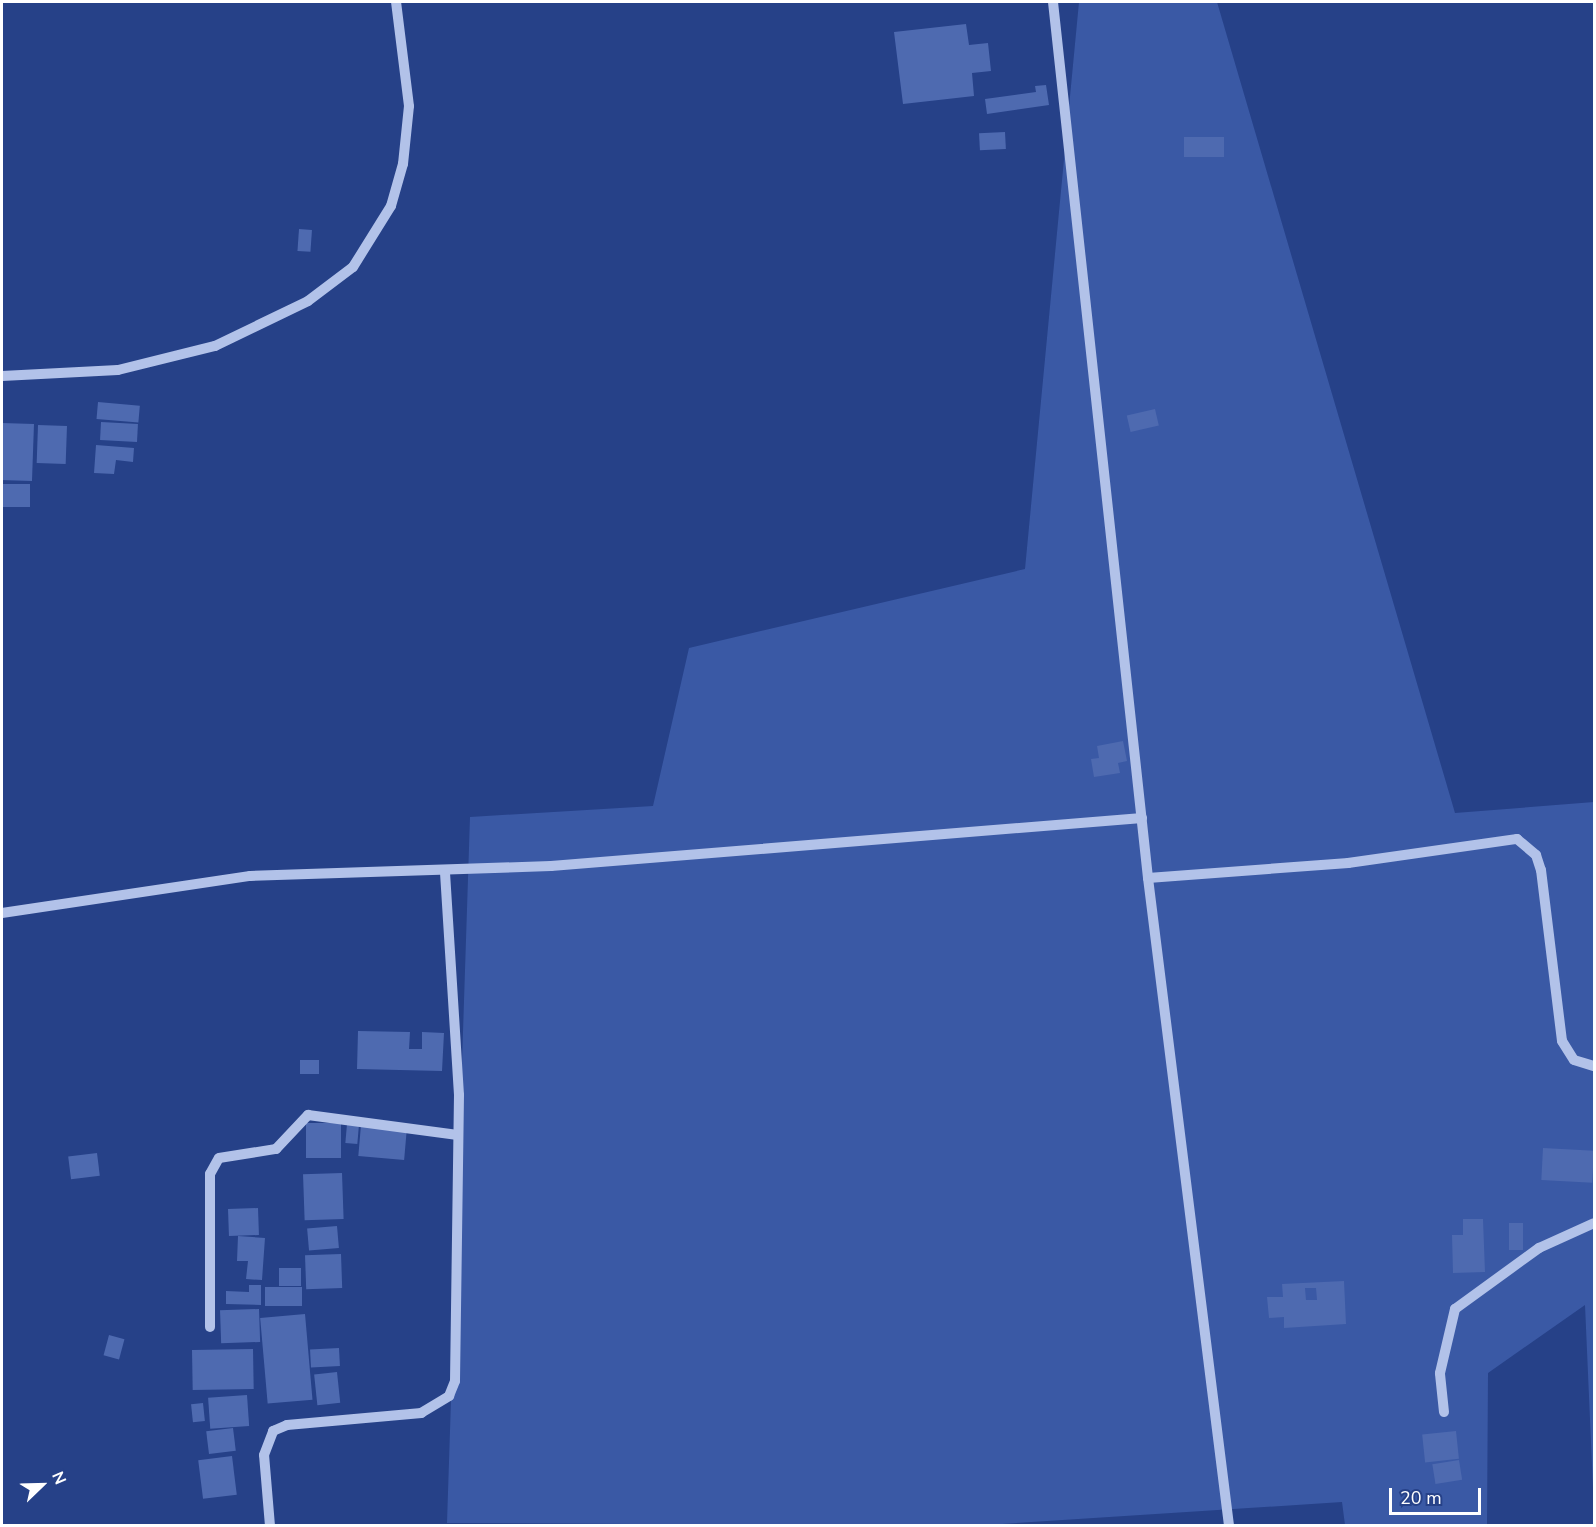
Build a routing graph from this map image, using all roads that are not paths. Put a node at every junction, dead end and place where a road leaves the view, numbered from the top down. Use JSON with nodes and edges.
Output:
{"nodes":[{"id":1,"x":396,"y":2,"type":"edge"},
{"id":2,"x":1053,"y":2,"type":"edge"},
{"id":3,"x":2,"y":376,"type":"edge"},
{"id":4,"x":1142,"y":818,"type":"junction"},
{"id":5,"x":445,"y":872,"type":"junction"},
{"id":6,"x":1149,"y":878,"type":"junction"},
{"id":7,"x":2,"y":913,"type":"edge"},
{"id":8,"x":1594,"y":1066,"type":"edge"},
{"id":9,"x":458,"y":1135,"type":"junction"},
{"id":10,"x":1594,"y":1223,"type":"edge"},
{"id":11,"x":210,"y":1327,"type":"dead end"},
{"id":12,"x":1444,"y":1412,"type":"dead end"},
{"id":13,"x":270,"y":1526,"type":"edge"},
{"id":14,"x":1229,"y":1526,"type":"edge"}],
"edges":[{"from":1,"to":3,"type":"street"},
{"from":2,"to":4,"type":"street"},
{"from":4,"to":5,"type":"street"},
{"from":4,"to":6,"type":"street"},
{"from":5,"to":7,"type":"street"},
{"from":5,"to":9,"type":"street"},
{"from":6,"to":8,"type":"street"},
{"from":6,"to":14,"type":"street"},
{"from":9,"to":11,"type":"street"},
{"from":9,"to":13,"type":"street"},
{"from":10,"to":12,"type":"street"}]}
